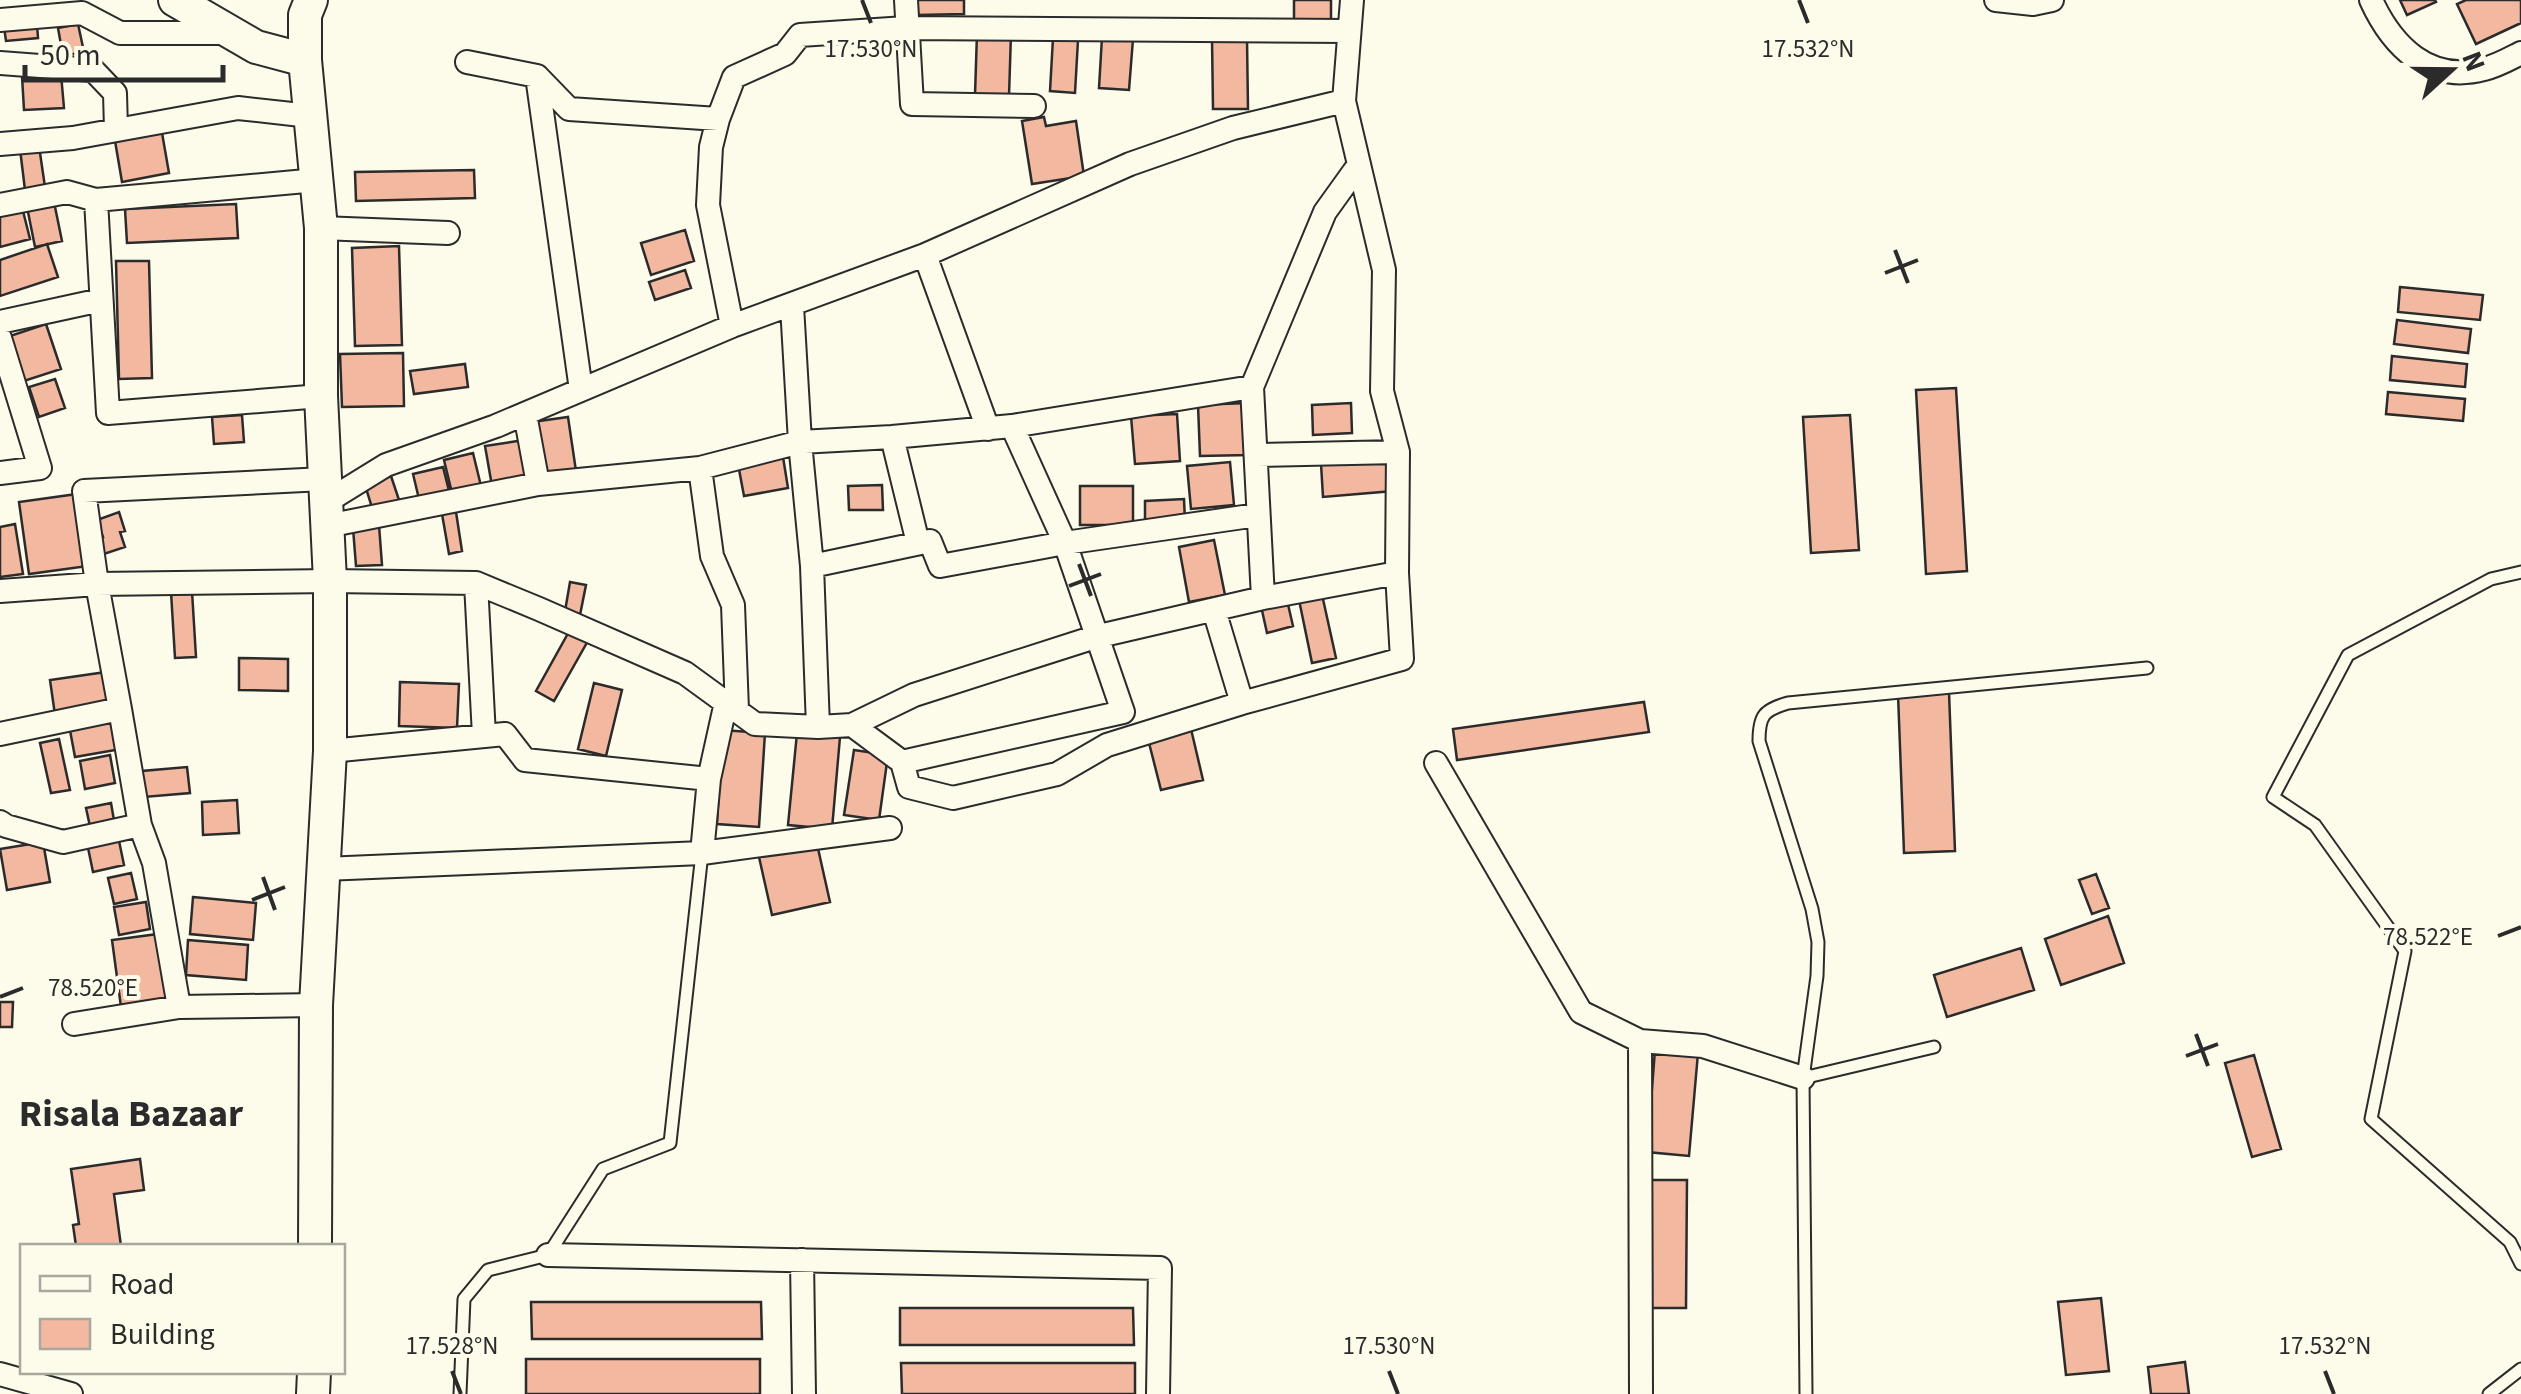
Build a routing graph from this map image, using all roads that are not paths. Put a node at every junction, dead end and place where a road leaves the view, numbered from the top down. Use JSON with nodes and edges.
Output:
{"nodes":[{"id":1,"x":175,"y":0,"type":"edge"},
{"id":2,"x":311,"y":0,"type":"edge"},
{"id":3,"x":906,"y":0,"type":"edge"},
{"id":4,"x":1352,"y":0,"type":"edge"},
{"id":5,"x":1996,"y":0,"type":"edge"},
{"id":6,"x":2052,"y":0,"type":"edge"},
{"id":7,"x":2371,"y":0,"type":"edge"},
{"id":8,"x":0,"y":20,"type":"edge"},
{"id":9,"x":906,"y":28,"type":"junction"},
{"id":10,"x":1348,"y":31,"type":"junction"},
{"id":11,"x":229,"y":33,"type":"junction"},
{"id":12,"x":2521,"y":53,"type":"edge"},
{"id":13,"x":305,"y":60,"type":"junction"},
{"id":14,"x":467,"y":62,"type":"dead end"},
{"id":15,"x":0,"y":63,"type":"edge"},
{"id":16,"x":537,"y":76,"type":"junction"},
{"id":17,"x":1344,"y":101,"type":"junction"},
{"id":18,"x":1034,"y":106,"type":"dead end"},
{"id":19,"x":310,"y":116,"type":"junction"},
{"id":20,"x":718,"y":119,"type":"junction"},
{"id":21,"x":116,"y":130,"type":"junction"},
{"id":22,"x":0,"y":144,"type":"edge"},
{"id":23,"x":1358,"y":166,"type":"junction"},
{"id":24,"x":317,"y":180,"type":"junction"},
{"id":25,"x":96,"y":200,"type":"junction"},
{"id":26,"x":0,"y":204,"type":"edge"},
{"id":27,"x":321,"y":228,"type":"junction"},
{"id":28,"x":448,"y":232,"type":"dead end"},
{"id":29,"x":925,"y":255,"type":"junction"},
{"id":30,"x":101,"y":300,"type":"junction"},
{"id":31,"x":792,"y":306,"type":"junction"},
{"id":32,"x":0,"y":322,"type":"edge"},
{"id":33,"x":732,"y":326,"type":"junction"},
{"id":34,"x":0,"y":338,"type":"edge"},
{"id":35,"x":5,"y":371,"type":"edge"},
{"id":36,"x":1252,"y":386,"type":"junction"},
{"id":37,"x":581,"y":390,"type":"junction"},
{"id":38,"x":322,"y":396,"type":"junction"},
{"id":39,"x":525,"y":414,"type":"junction"},
{"id":40,"x":1000,"y":428,"type":"junction"},
{"id":41,"x":892,"y":437,"type":"junction"},
{"id":42,"x":800,"y":442,"type":"junction"},
{"id":43,"x":1398,"y":452,"type":"junction"},
{"id":44,"x":1256,"y":455,"type":"junction"},
{"id":45,"x":700,"y":468,"type":"junction"},
{"id":46,"x":0,"y":473,"type":"edge"},
{"id":47,"x":538,"y":484,"type":"junction"},
{"id":48,"x":326,"y":502,"type":"junction"},
{"id":49,"x":1257,"y":515,"type":"junction"},
{"id":50,"x":918,"y":544,"type":"junction"},
{"id":51,"x":1064,"y":544,"type":"junction"},
{"id":52,"x":812,"y":566,"type":"junction"},
{"id":53,"x":2521,"y":572,"type":"edge"},
{"id":54,"x":1396,"y":573,"type":"junction"},
{"id":55,"x":330,"y":581,"type":"junction"},
{"id":56,"x":97,"y":584,"type":"junction"},
{"id":57,"x":476,"y":584,"type":"junction"},
{"id":58,"x":0,"y":591,"type":"edge"},
{"id":59,"x":1263,"y":598,"type":"junction"},
{"id":60,"x":1214,"y":610,"type":"junction"},
{"id":61,"x":1095,"y":637,"type":"junction"},
{"id":62,"x":2147,"y":668,"type":"dead end"},
{"id":63,"x":1242,"y":703,"type":"junction"},
{"id":64,"x":731,"y":706,"type":"junction"},
{"id":65,"x":120,"y":709,"type":"junction"},
{"id":66,"x":852,"y":725,"type":"junction"},
{"id":67,"x":818,"y":727,"type":"junction"},
{"id":68,"x":0,"y":734,"type":"edge"},
{"id":69,"x":484,"y":736,"type":"junction"},
{"id":70,"x":330,"y":750,"type":"junction"},
{"id":71,"x":902,"y":762,"type":"junction"},
{"id":72,"x":1436,"y":763,"type":"dead end"},
{"id":73,"x":708,"y":779,"type":"junction"},
{"id":74,"x":0,"y":822,"type":"edge"},
{"id":75,"x":140,"y":825,"type":"junction"},
{"id":76,"x":890,"y":828,"type":"dead end"},
{"id":77,"x":702,"y":854,"type":"junction"},
{"id":78,"x":324,"y":869,"type":"junction"},
{"id":79,"x":316,"y":1005,"type":"junction"},
{"id":80,"x":179,"y":1007,"type":"junction"},
{"id":81,"x":74,"y":1024,"type":"dead end"},
{"id":82,"x":1640,"y":1041,"type":"junction"},
{"id":83,"x":1934,"y":1047,"type":"dead end"},
{"id":84,"x":1804,"y":1078,"type":"junction"},
{"id":85,"x":314,"y":1244,"type":"edge"},
{"id":86,"x":548,"y":1255,"type":"junction"},
{"id":87,"x":802,"y":1260,"type":"junction"},
{"id":88,"x":2521,"y":1264,"type":"edge"},
{"id":89,"x":2521,"y":1370,"type":"edge"},
{"id":90,"x":0,"y":1374,"type":"edge"},
{"id":91,"x":71,"y":1394,"type":"edge"},
{"id":92,"x":460,"y":1394,"type":"edge"},
{"id":93,"x":804,"y":1394,"type":"edge"},
{"id":94,"x":1158,"y":1394,"type":"edge"},
{"id":95,"x":1641,"y":1394,"type":"edge"},
{"id":96,"x":1806,"y":1394,"type":"edge"},
{"id":97,"x":2489,"y":1394,"type":"edge"}],
"edges":[{"from":1,"to":11,"type":"main road"},
{"from":2,"to":13,"type":"main road"},
{"from":3,"to":9,"type":"street"},
{"from":4,"to":10,"type":"street"},
{"from":5,"to":6,"type":"street"},
{"from":7,"to":12,"type":"street"},
{"from":8,"to":11,"type":"street"},
{"from":9,"to":10,"type":"street"},
{"from":9,"to":18,"type":"street"},
{"from":9,"to":20,"type":"street"},
{"from":10,"to":17,"type":"street"},
{"from":11,"to":13,"type":"main road"},
{"from":13,"to":19,"type":"main road"},
{"from":14,"to":16,"type":"street"},
{"from":15,"to":21,"type":"street"},
{"from":16,"to":20,"type":"street"},
{"from":16,"to":37,"type":"street"},
{"from":17,"to":23,"type":"street"},
{"from":17,"to":29,"type":"street"},
{"from":19,"to":21,"type":"street"},
{"from":19,"to":24,"type":"main road"},
{"from":20,"to":33,"type":"street"},
{"from":21,"to":22,"type":"street"},
{"from":23,"to":36,"type":"street"},
{"from":23,"to":43,"type":"street"},
{"from":24,"to":25,"type":"street"},
{"from":24,"to":27,"type":"main road"},
{"from":25,"to":26,"type":"street"},
{"from":25,"to":30,"type":"street"},
{"from":27,"to":28,"type":"street"},
{"from":27,"to":38,"type":"main road"},
{"from":29,"to":31,"type":"street"},
{"from":29,"to":40,"type":"street"},
{"from":30,"to":32,"type":"street"},
{"from":30,"to":38,"type":"street"},
{"from":31,"to":33,"type":"street"},
{"from":31,"to":42,"type":"street"},
{"from":33,"to":37,"type":"street"},
{"from":34,"to":35,"type":"street"},
{"from":35,"to":46,"type":"street"},
{"from":36,"to":40,"type":"street"},
{"from":36,"to":44,"type":"street"},
{"from":37,"to":39,"type":"street"},
{"from":38,"to":48,"type":"main road"},
{"from":39,"to":47,"type":"street"},
{"from":39,"to":48,"type":"street"},
{"from":40,"to":41,"type":"street"},
{"from":40,"to":51,"type":"street"},
{"from":41,"to":42,"type":"street"},
{"from":41,"to":50,"type":"street"},
{"from":42,"to":45,"type":"street"},
{"from":42,"to":52,"type":"street"},
{"from":43,"to":44,"type":"street"},
{"from":43,"to":54,"type":"street"},
{"from":44,"to":49,"type":"street"},
{"from":45,"to":47,"type":"street"},
{"from":45,"to":64,"type":"street"},
{"from":47,"to":48,"type":"street"},
{"from":48,"to":55,"type":"main road"},
{"from":48,"to":56,"type":"street"},
{"from":49,"to":51,"type":"street"},
{"from":49,"to":59,"type":"street"},
{"from":50,"to":51,"type":"street"},
{"from":50,"to":52,"type":"street"},
{"from":51,"to":61,"type":"street"},
{"from":52,"to":67,"type":"street"},
{"from":53,"to":88,"type":"lane"},
{"from":54,"to":59,"type":"street"},
{"from":54,"to":63,"type":"street"},
{"from":55,"to":56,"type":"street"},
{"from":55,"to":57,"type":"street"},
{"from":55,"to":70,"type":"main road"},
{"from":56,"to":58,"type":"street"},
{"from":56,"to":65,"type":"street"},
{"from":57,"to":64,"type":"street"},
{"from":57,"to":69,"type":"street"},
{"from":59,"to":60,"type":"street"},
{"from":60,"to":61,"type":"street"},
{"from":60,"to":63,"type":"street"},
{"from":61,"to":66,"type":"street"},
{"from":61,"to":71,"type":"street"},
{"from":62,"to":84,"type":"lane"},
{"from":63,"to":71,"type":"street"},
{"from":64,"to":67,"type":"street"},
{"from":64,"to":73,"type":"street"},
{"from":65,"to":68,"type":"street"},
{"from":65,"to":75,"type":"street"},
{"from":66,"to":67,"type":"street"},
{"from":66,"to":71,"type":"street"},
{"from":69,"to":70,"type":"street"},
{"from":69,"to":73,"type":"street"},
{"from":70,"to":78,"type":"main road"},
{"from":72,"to":82,"type":"street"},
{"from":73,"to":77,"type":"street"},
{"from":74,"to":75,"type":"street"},
{"from":75,"to":80,"type":"street"},
{"from":76,"to":77,"type":"street"},
{"from":77,"to":78,"type":"street"},
{"from":77,"to":86,"type":"lane"},
{"from":78,"to":79,"type":"main road"},
{"from":79,"to":80,"type":"street"},
{"from":79,"to":85,"type":"main road"},
{"from":80,"to":81,"type":"street"},
{"from":82,"to":84,"type":"street"},
{"from":82,"to":95,"type":"street"},
{"from":83,"to":84,"type":"lane"},
{"from":84,"to":96,"type":"lane"},
{"from":86,"to":87,"type":"street"},
{"from":86,"to":92,"type":"lane"},
{"from":87,"to":93,"type":"street"},
{"from":87,"to":94,"type":"street"},
{"from":89,"to":97,"type":"lane"},
{"from":90,"to":91,"type":"street"}]}
